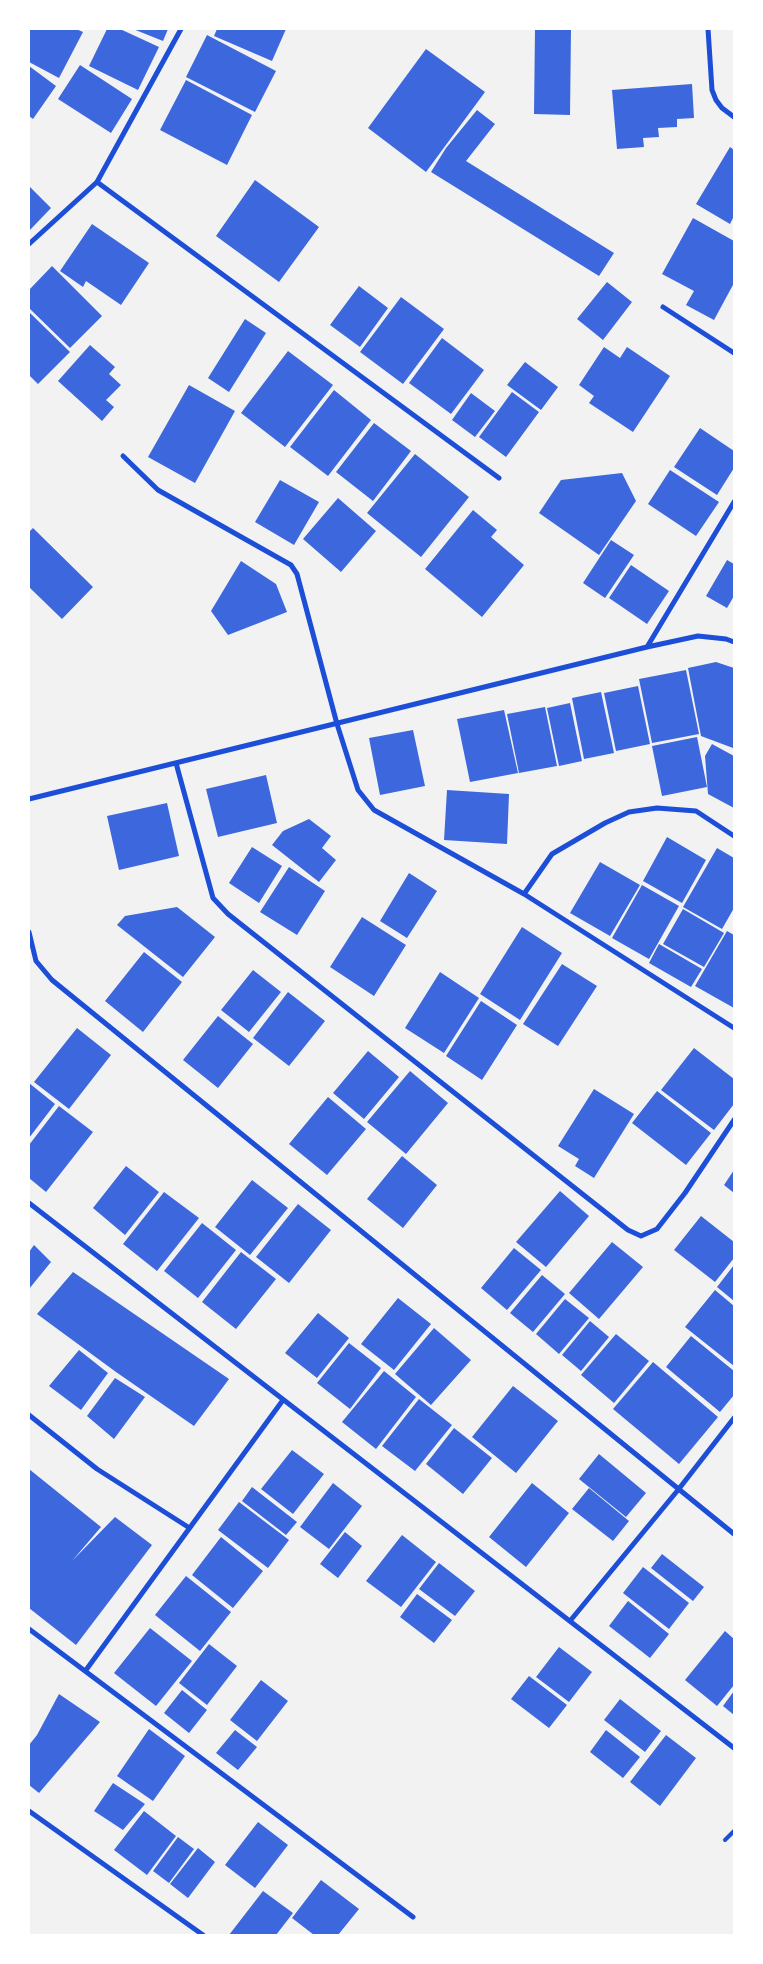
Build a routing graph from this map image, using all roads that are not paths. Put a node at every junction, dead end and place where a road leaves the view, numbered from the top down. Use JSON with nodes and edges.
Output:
{"nodes":[{"id":1,"x":181,"y":29,"type":"edge"},
{"id":2,"x":708,"y":29,"type":"edge"},
{"id":3,"x":734,"y":117,"type":"edge"},
{"id":4,"x":97,"y":182,"type":"junction"},
{"id":5,"x":29,"y":244,"type":"edge"},
{"id":6,"x":664,"y":308,"type":"dead end"},
{"id":7,"x":734,"y":353,"type":"edge"},
{"id":8,"x":123,"y":456,"type":"dead end"},
{"id":9,"x":499,"y":478,"type":"dead end"},
{"id":10,"x":734,"y":502,"type":"edge"},
{"id":11,"x":734,"y":642,"type":"edge"},
{"id":12,"x":648,"y":647,"type":"junction"},
{"id":13,"x":337,"y":724,"type":"junction"},
{"id":14,"x":176,"y":763,"type":"junction"},
{"id":15,"x":29,"y":799,"type":"edge"},
{"id":16,"x":734,"y":836,"type":"edge"},
{"id":17,"x":524,"y":894,"type":"junction"},
{"id":18,"x":29,"y":932,"type":"edge"},
{"id":19,"x":734,"y":1028,"type":"edge"},
{"id":20,"x":734,"y":1120,"type":"edge"},
{"id":21,"x":29,"y":1203,"type":"edge"},
{"id":22,"x":283,"y":1400,"type":"junction"},
{"id":23,"x":29,"y":1415,"type":"edge"},
{"id":24,"x":734,"y":1418,"type":"edge"},
{"id":25,"x":678,"y":1490,"type":"junction"},
{"id":26,"x":188,"y":1527,"type":"junction"},
{"id":27,"x":734,"y":1534,"type":"edge"},
{"id":28,"x":570,"y":1621,"type":"junction"},
{"id":29,"x":29,"y":1629,"type":"edge"},
{"id":30,"x":86,"y":1670,"type":"junction"},
{"id":31,"x":734,"y":1748,"type":"edge"},
{"id":32,"x":29,"y":1811,"type":"edge"},
{"id":33,"x":734,"y":1831,"type":"edge"},
{"id":34,"x":725,"y":1840,"type":"dead end"},
{"id":35,"x":413,"y":1917,"type":"dead end"},
{"id":36,"x":204,"y":1935,"type":"edge"}],
"edges":[{"from":1,"to":4,"type":"street"},
{"from":2,"to":3,"type":"street"},
{"from":4,"to":5,"type":"street"},
{"from":4,"to":9,"type":"street"},
{"from":6,"to":7,"type":"street"},
{"from":8,"to":13,"type":"street"},
{"from":10,"to":12,"type":"street"},
{"from":11,"to":12,"type":"street"},
{"from":12,"to":13,"type":"street"},
{"from":13,"to":14,"type":"street"},
{"from":13,"to":17,"type":"street"},
{"from":14,"to":15,"type":"street"},
{"from":14,"to":20,"type":"street"},
{"from":16,"to":17,"type":"street"},
{"from":17,"to":19,"type":"street"},
{"from":18,"to":25,"type":"street"},
{"from":21,"to":22,"type":"street"},
{"from":22,"to":26,"type":"street"},
{"from":22,"to":28,"type":"street"},
{"from":23,"to":26,"type":"street"},
{"from":24,"to":25,"type":"street"},
{"from":25,"to":27,"type":"street"},
{"from":25,"to":28,"type":"street"},
{"from":26,"to":30,"type":"street"},
{"from":28,"to":31,"type":"street"},
{"from":29,"to":30,"type":"street"},
{"from":30,"to":35,"type":"street"},
{"from":32,"to":36,"type":"street"},
{"from":33,"to":34,"type":"lane"}]}
